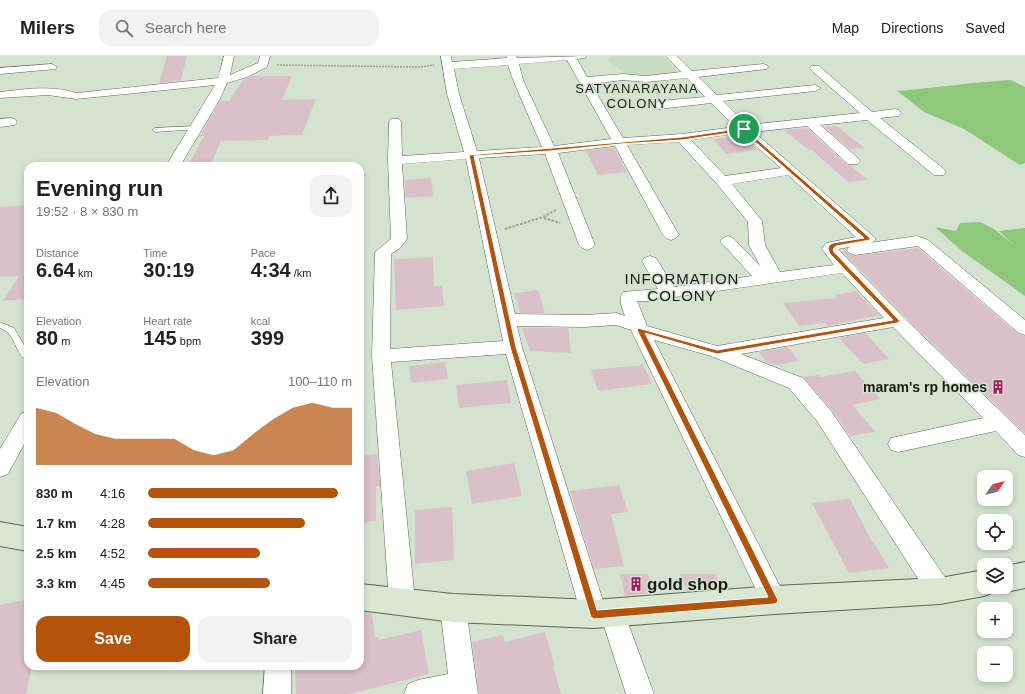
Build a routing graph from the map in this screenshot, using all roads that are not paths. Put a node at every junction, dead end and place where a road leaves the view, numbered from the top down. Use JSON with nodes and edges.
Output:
{"nodes":[{"id":1,"x":59,"y":56,"type":"edge"},
{"id":2,"x":229,"y":56,"type":"edge"},
{"id":3,"x":574,"y":56,"type":"edge"},
{"id":4,"x":671,"y":56,"type":"edge"},
{"id":5,"x":512,"y":59,"type":"edge"},
{"id":6,"x":264,"y":60,"type":"edge"},
{"id":7,"x":447,"y":61,"type":"edge"},
{"id":8,"x":52,"y":67,"type":"junction"},
{"id":9,"x":763,"y":67,"type":"dead end"},
{"id":10,"x":815,"y":68,"type":"dead end"},
{"id":11,"x":0,"y":71,"type":"edge"},
{"id":12,"x":689,"y":74,"type":"junction"},
{"id":13,"x":584,"y":80,"type":"junction"},
{"id":14,"x":223,"y":81,"type":"junction"},
{"id":15,"x":815,"y":88,"type":"dead end"},
{"id":16,"x":35,"y":92,"type":"junction"},
{"id":17,"x":0,"y":95,"type":"edge"},
{"id":18,"x":714,"y":100,"type":"junction"},
{"id":19,"x":659,"y":105,"type":"dead end"},
{"id":20,"x":896,"y":113,"type":"dead end"},
{"id":21,"x":870,"y":116,"type":"junction"},
{"id":22,"x":395,"y":122,"type":"dead end"},
{"id":23,"x":810,"y":122,"type":"junction"},
{"id":24,"x":196,"y":128,"type":"junction"},
{"id":25,"x":744,"y":129,"type":"junction"},
{"id":26,"x":155,"y":130,"type":"dead end"},
{"id":27,"x":682,"y":138,"type":"junction"},
{"id":28,"x":620,"y":142,"type":"junction"},
{"id":29,"x":550,"y":150,"type":"junction"},
{"id":30,"x":472,"y":155,"type":"junction"},
{"id":31,"x":395,"y":160,"type":"junction"},
{"id":32,"x":853,"y":161,"type":"dead end"},
{"id":33,"x":175,"y":162,"type":"edge"},
{"id":34,"x":791,"y":171,"type":"junction"},
{"id":35,"x":939,"y":172,"type":"dead end"},
{"id":36,"x":722,"y":181,"type":"junction"},
{"id":37,"x":919,"y":233,"type":"dead end"},
{"id":38,"x":671,"y":235,"type":"dead end"},
{"id":39,"x":868,"y":239,"type":"junction"},
{"id":40,"x":728,"y":241,"type":"dead end"},
{"id":41,"x":587,"y":245,"type":"dead end"},
{"id":42,"x":832,"y":253,"type":"junction"},
{"id":43,"x":650,"y":262,"type":"dead end"},
{"id":44,"x":846,"y":268,"type":"junction"},
{"id":45,"x":770,"y":279,"type":"junction"},
{"id":46,"x":669,"y":293,"type":"junction"},
{"id":47,"x":508,"y":320,"type":"junction"},
{"id":48,"x":897,"y":321,"type":"junction"},
{"id":49,"x":0,"y":325,"type":"edge"},
{"id":50,"x":639,"y":328,"type":"junction"},
{"id":51,"x":1025,"y":329,"type":"edge"},
{"id":52,"x":513,"y":347,"type":"junction"},
{"id":53,"x":24,"y":352,"type":"edge"},
{"id":54,"x":717,"y":352,"type":"junction"},
{"id":55,"x":381,"y":356,"type":"junction"},
{"id":56,"x":1000,"y":422,"type":"junction"},
{"id":57,"x":24,"y":426,"type":"edge"},
{"id":58,"x":898,"y":444,"type":"dead end"},
{"id":59,"x":1024,"y":447,"type":"edge"},
{"id":60,"x":0,"y":468,"type":"edge"},
{"id":61,"x":0,"y":534,"type":"edge"},
{"id":62,"x":24,"y":538,"type":"edge"},
{"id":63,"x":1025,"y":575,"type":"edge"},
{"id":64,"x":1013,"y":578,"type":"edge"},
{"id":65,"x":977,"y":584,"type":"edge"},
{"id":66,"x":940,"y":591,"type":"junction"},
{"id":67,"x":364,"y":597,"type":"edge"},
{"id":68,"x":774,"y":600,"type":"junction"},
{"id":69,"x":402,"y":601,"type":"junction"},
{"id":70,"x":453,"y":608,"type":"junction"},
{"id":71,"x":603,"y":614,"type":"junction"},
{"id":72,"x":278,"y":670,"type":"edge"},
{"id":73,"x":463,"y":689,"type":"edge"},
{"id":74,"x":277,"y":694,"type":"edge"},
{"id":75,"x":418,"y":694,"type":"edge"},
{"id":76,"x":640,"y":694,"type":"edge"}],
"edges":[{"from":1,"to":8,"type":"street"},
{"from":2,"to":14,"type":"street"},
{"from":3,"to":5,"type":"street"},
{"from":3,"to":13,"type":"street"},
{"from":4,"to":12,"type":"street"},
{"from":5,"to":7,"type":"street"},
{"from":5,"to":29,"type":"street"},
{"from":6,"to":14,"type":"street"},
{"from":7,"to":30,"type":"street"},
{"from":8,"to":11,"type":"street"},
{"from":8,"to":16,"type":"street"},
{"from":9,"to":12,"type":"street"},
{"from":10,"to":21,"type":"street"},
{"from":12,"to":13,"type":"street"},
{"from":12,"to":18,"type":"street"},
{"from":13,"to":28,"type":"street"},
{"from":14,"to":16,"type":"street"},
{"from":14,"to":24,"type":"street"},
{"from":15,"to":18,"type":"street"},
{"from":16,"to":17,"type":"street"},
{"from":18,"to":19,"type":"street"},
{"from":18,"to":25,"type":"street"},
{"from":20,"to":21,"type":"street"},
{"from":21,"to":23,"type":"street"},
{"from":21,"to":35,"type":"street"},
{"from":22,"to":31,"type":"street"},
{"from":23,"to":25,"type":"street"},
{"from":23,"to":32,"type":"street"},
{"from":24,"to":26,"type":"lane"},
{"from":24,"to":33,"type":"street"},
{"from":25,"to":27,"type":"street"},
{"from":25,"to":34,"type":"street"},
{"from":27,"to":28,"type":"street"},
{"from":27,"to":36,"type":"street"},
{"from":28,"to":29,"type":"street"},
{"from":28,"to":38,"type":"street"},
{"from":29,"to":30,"type":"street"},
{"from":29,"to":41,"type":"street"},
{"from":30,"to":31,"type":"street"},
{"from":30,"to":47,"type":"street"},
{"from":31,"to":55,"type":"street"},
{"from":34,"to":36,"type":"street"},
{"from":34,"to":39,"type":"street"},
{"from":36,"to":45,"type":"street"},
{"from":37,"to":39,"type":"street"},
{"from":39,"to":42,"type":"street"},
{"from":40,"to":45,"type":"street"},
{"from":42,"to":44,"type":"street"},
{"from":42,"to":51,"type":"street"},
{"from":43,"to":46,"type":"street"},
{"from":44,"to":45,"type":"street"},
{"from":44,"to":48,"type":"street"},
{"from":45,"to":46,"type":"street"},
{"from":46,"to":50,"type":"street"},
{"from":47,"to":50,"type":"street"},
{"from":47,"to":52,"type":"street"},
{"from":48,"to":54,"type":"street"},
{"from":48,"to":56,"type":"street"},
{"from":49,"to":53,"type":"lane"},
{"from":50,"to":54,"type":"street"},
{"from":50,"to":68,"type":"street"},
{"from":52,"to":55,"type":"street"},
{"from":52,"to":71,"type":"street"},
{"from":54,"to":66,"type":"street"},
{"from":55,"to":69,"type":"street"},
{"from":56,"to":58,"type":"street"},
{"from":56,"to":59,"type":"street"},
{"from":57,"to":60,"type":"street"},
{"from":61,"to":62,"type":"street"},
{"from":63,"to":64,"type":"street"},
{"from":65,"to":66,"type":"street"},
{"from":66,"to":68,"type":"street"},
{"from":67,"to":69,"type":"street"},
{"from":68,"to":71,"type":"street"},
{"from":69,"to":70,"type":"street"},
{"from":70,"to":71,"type":"street"},
{"from":70,"to":73,"type":"street"},
{"from":71,"to":76,"type":"street"},
{"from":72,"to":74,"type":"street"},
{"from":73,"to":75,"type":"street"}]}
